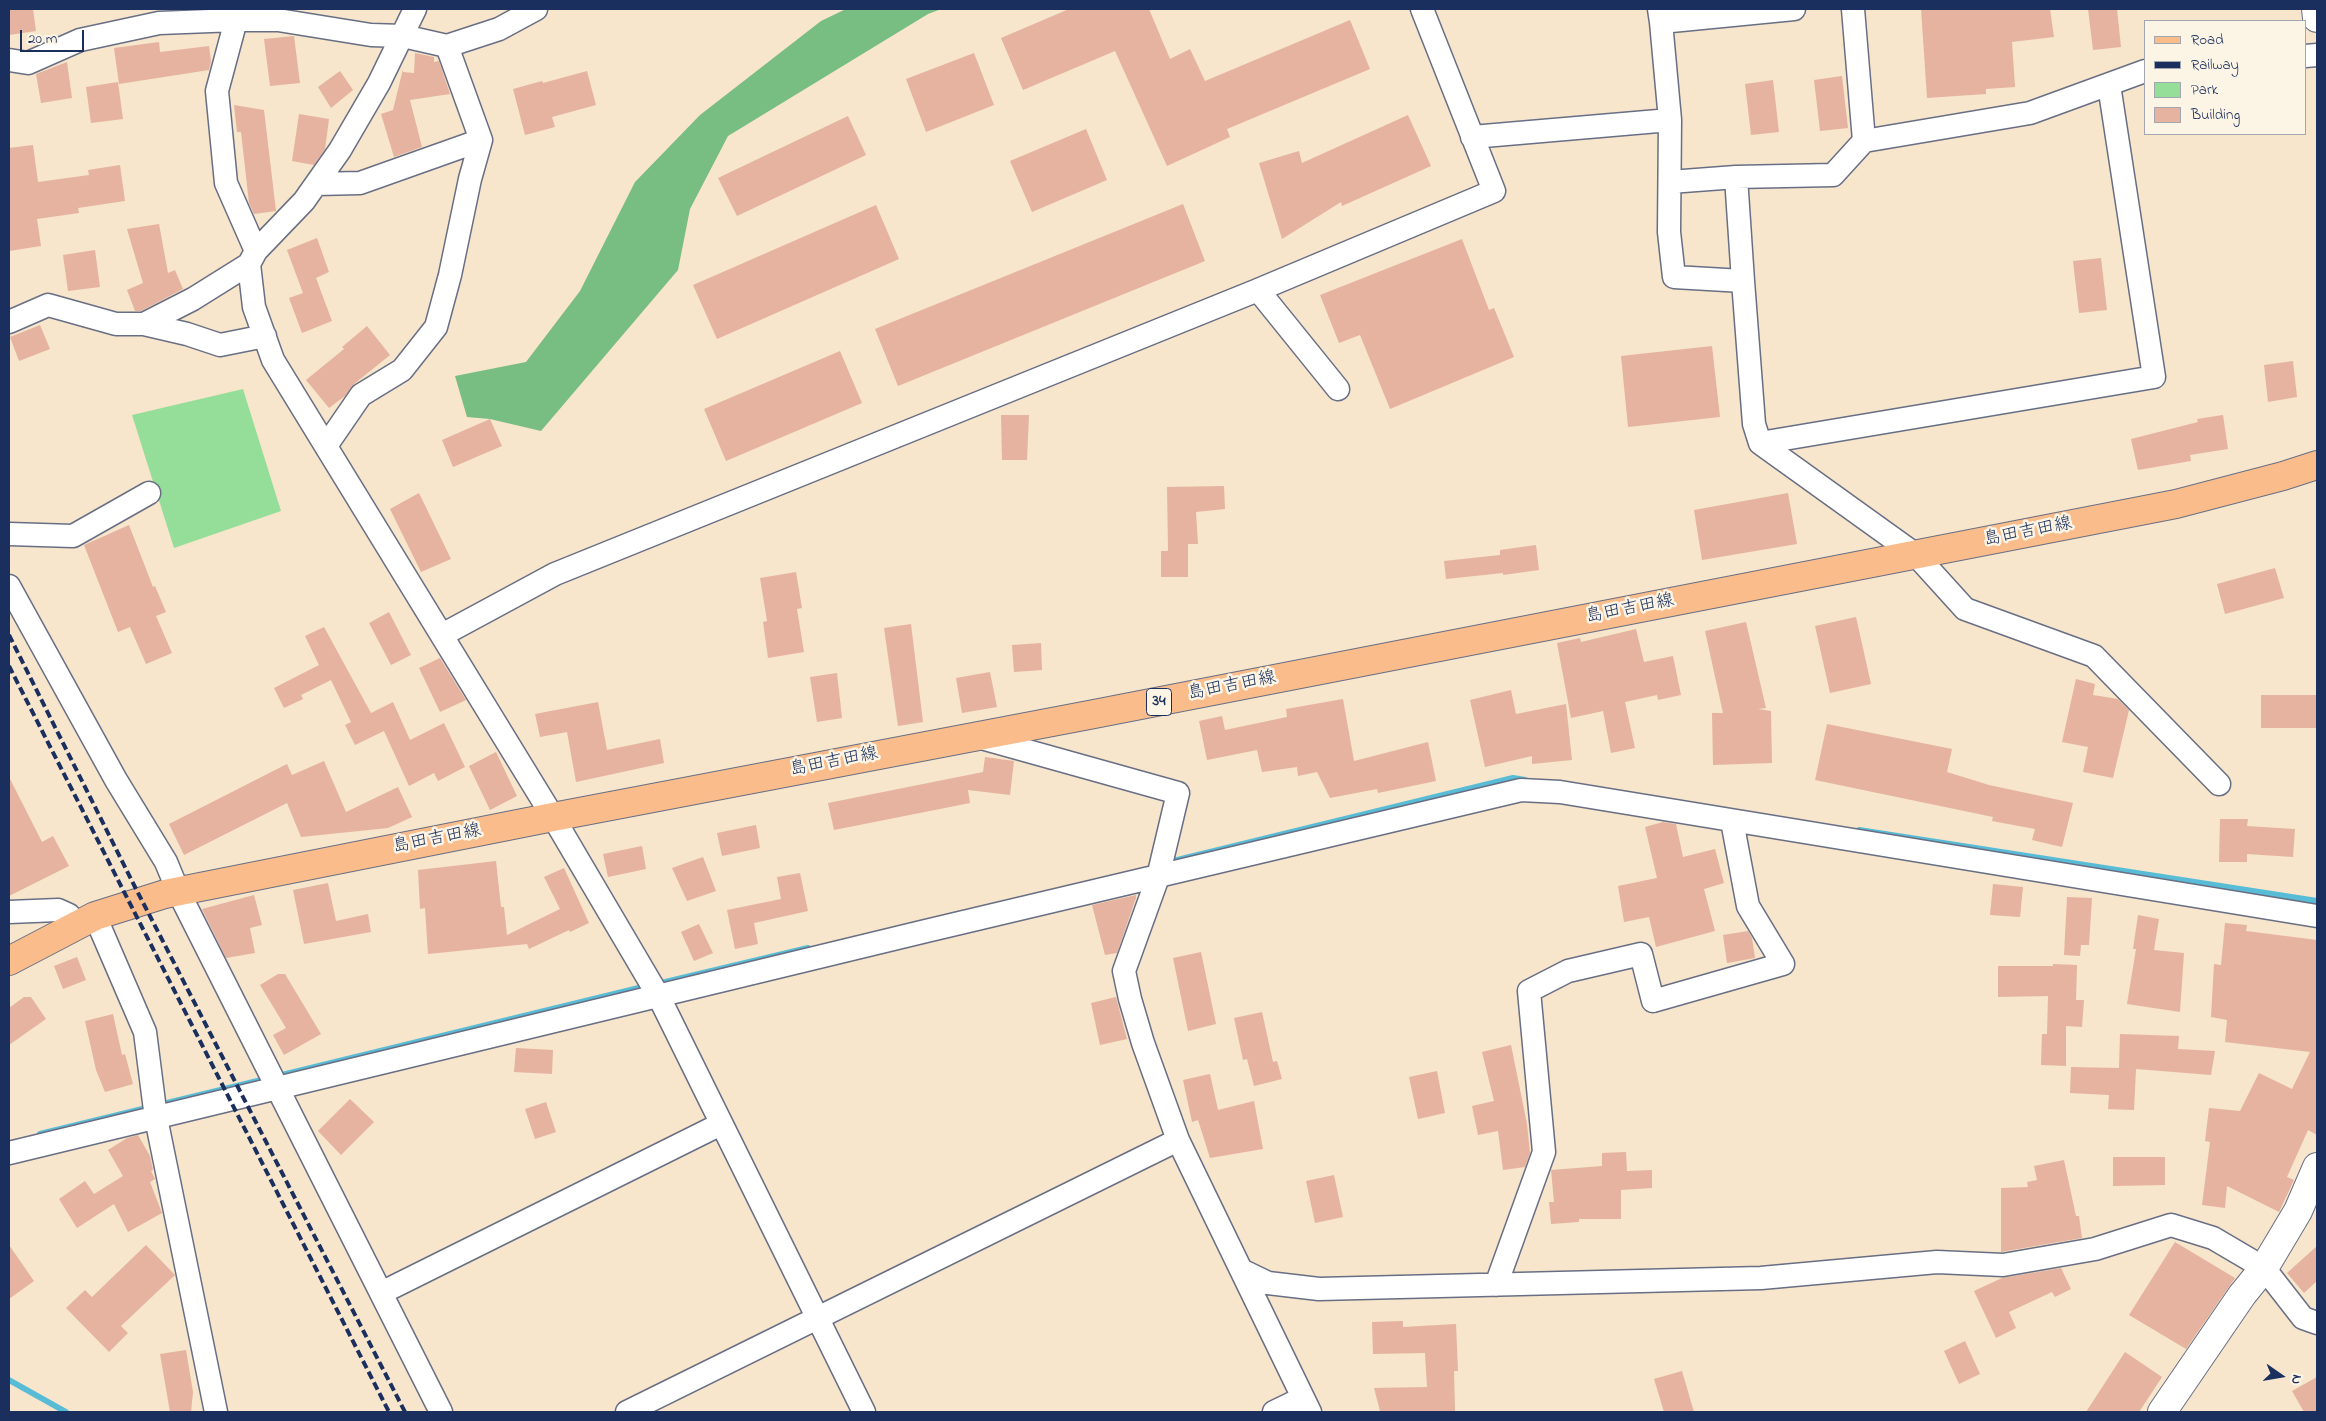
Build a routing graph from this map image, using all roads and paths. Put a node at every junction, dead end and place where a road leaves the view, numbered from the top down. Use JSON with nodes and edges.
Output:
{"nodes":[{"id":1,"x":415,"y":9,"type":"edge"},
{"id":2,"x":536,"y":9,"type":"edge"},
{"id":3,"x":1422,"y":9,"type":"edge"},
{"id":4,"x":1794,"y":9,"type":"edge"},
{"id":5,"x":1853,"y":9,"type":"edge"},
{"id":6,"x":2316,"y":9,"type":"edge"},
{"id":7,"x":236,"y":14,"type":"edge"},
{"id":8,"x":1660,"y":15,"type":"edge"},
{"id":9,"x":2317,"y":18,"type":"edge"},
{"id":10,"x":404,"y":36,"type":"junction"},
{"id":11,"x":447,"y":46,"type":"junction"},
{"id":12,"x":9,"y":60,"type":"edge"},
{"id":13,"x":2144,"y":71,"type":"edge"},
{"id":14,"x":2109,"y":85,"type":"junction"},
{"id":15,"x":1670,"y":120,"type":"junction"},
{"id":16,"x":1472,"y":137,"type":"junction"},
{"id":17,"x":481,"y":140,"type":"junction"},
{"id":18,"x":1864,"y":141,"type":"junction"},
{"id":19,"x":1736,"y":177,"type":"junction"},
{"id":20,"x":1670,"y":182,"type":"junction"},
{"id":21,"x":316,"y":184,"type":"junction"},
{"id":22,"x":252,"y":257,"type":"junction"},
{"id":23,"x":1743,"y":281,"type":"junction"},
{"id":24,"x":1258,"y":290,"type":"junction"},
{"id":25,"x":9,"y":322,"type":"edge"},
{"id":26,"x":144,"y":324,"type":"junction"},
{"id":27,"x":265,"y":336,"type":"junction"},
{"id":28,"x":1338,"y":388,"type":"dead end"},
{"id":29,"x":1760,"y":443,"type":"junction"},
{"id":30,"x":326,"y":446,"type":"junction"},
{"id":31,"x":2317,"y":465,"type":"edge"},
{"id":32,"x":149,"y":493,"type":"dead end"},
{"id":33,"x":9,"y":534,"type":"edge"},
{"id":34,"x":1916,"y":554,"type":"junction"},
{"id":35,"x":11,"y":597,"type":"edge"},
{"id":36,"x":442,"y":635,"type":"junction"},
{"id":37,"x":974,"y":736,"type":"junction"},
{"id":38,"x":2219,"y":784,"type":"dead end"},
{"id":39,"x":553,"y":817,"type":"junction"},
{"id":40,"x":1732,"y":822,"type":"junction"},
{"id":41,"x":1158,"y":876,"type":"junction"},
{"id":42,"x":178,"y":891,"type":"junction"},
{"id":43,"x":9,"y":912,"type":"edge"},
{"id":44,"x":2317,"y":916,"type":"edge"},
{"id":45,"x":86,"y":921,"type":"junction"},
{"id":46,"x":9,"y":961,"type":"edge"},
{"id":47,"x":659,"y":997,"type":"junction"},
{"id":48,"x":278,"y":1090,"type":"junction"},
{"id":49,"x":156,"y":1118,"type":"junction"},
{"id":50,"x":721,"y":1124,"type":"junction"},
{"id":51,"x":1178,"y":1140,"type":"junction"},
{"id":52,"x":9,"y":1153,"type":"edge"},
{"id":53,"x":2317,"y":1167,"type":"edge"},
{"id":54,"x":2264,"y":1268,"type":"junction"},
{"id":55,"x":1240,"y":1270,"type":"junction"},
{"id":56,"x":1496,"y":1285,"type":"junction"},
{"id":57,"x":381,"y":1293,"type":"junction"},
{"id":58,"x":818,"y":1319,"type":"junction"},
{"id":59,"x":2317,"y":1323,"type":"edge"},
{"id":60,"x":1306,"y":1405,"type":"edge"},
{"id":61,"x":216,"y":1412,"type":"edge"},
{"id":62,"x":441,"y":1412,"type":"edge"},
{"id":63,"x":627,"y":1412,"type":"edge"},
{"id":64,"x":864,"y":1412,"type":"edge"},
{"id":65,"x":1274,"y":1412,"type":"edge"},
{"id":66,"x":2162,"y":1412,"type":"edge"}],
"edges":[{"from":1,"to":10,"type":"street"},
{"from":2,"to":11,"type":"street"},
{"from":3,"to":16,"type":"street"},
{"from":4,"to":8,"type":"street"},
{"from":5,"to":18,"type":"street"},
{"from":6,"to":9,"type":"street"},
{"from":7,"to":10,"type":"street"},
{"from":7,"to":12,"type":"street"},
{"from":7,"to":22,"type":"street"},
{"from":8,"to":15,"type":"street"},
{"from":10,"to":11,"type":"street"},
{"from":10,"to":21,"type":"street"},
{"from":11,"to":17,"type":"street"},
{"from":13,"to":14,"type":"street"},
{"from":14,"to":18,"type":"street"},
{"from":14,"to":29,"type":"street"},
{"from":15,"to":16,"type":"street"},
{"from":15,"to":20,"type":"street"},
{"from":16,"to":24,"type":"street"},
{"from":17,"to":21,"type":"street"},
{"from":17,"to":30,"type":"street"},
{"from":18,"to":19,"type":"street"},
{"from":19,"to":20,"type":"street"},
{"from":19,"to":23,"type":"street"},
{"from":20,"to":23,"type":"street"},
{"from":21,"to":22,"type":"street"},
{"from":22,"to":26,"type":"street"},
{"from":22,"to":27,"type":"street"},
{"from":23,"to":29,"type":"street"},
{"from":24,"to":28,"type":"street"},
{"from":24,"to":36,"type":"street"},
{"from":25,"to":26,"type":"street"},
{"from":26,"to":27,"type":"street"},
{"from":27,"to":30,"type":"street"},
{"from":29,"to":34,"type":"street"},
{"from":30,"to":36,"type":"street"},
{"from":31,"to":34,"type":"main road","name":"島田吉田線","number":"34"},
{"from":32,"to":33,"type":"street"},
{"from":34,"to":37,"type":"main road","name":"島田吉田線","number":"34"},
{"from":34,"to":38,"type":"street"},
{"from":35,"to":42,"type":"street"},
{"from":36,"to":39,"type":"street"},
{"from":37,"to":39,"type":"main road","name":"島田吉田線","number":"34"},
{"from":37,"to":41,"type":"street"},
{"from":39,"to":42,"type":"main road","name":"島田吉田線","number":"34"},
{"from":39,"to":47,"type":"street"},
{"from":40,"to":41,"type":"street"},
{"from":40,"to":44,"type":"street"},
{"from":40,"to":56,"type":"street"},
{"from":41,"to":47,"type":"street"},
{"from":41,"to":51,"type":"street"},
{"from":42,"to":45,"type":"main road","name":"島田吉田線","number":"34"},
{"from":42,"to":48,"type":"street"},
{"from":43,"to":45,"type":"street"},
{"from":45,"to":46,"type":"main road","name":"島田吉田線","number":"34"},
{"from":45,"to":49,"type":"street"},
{"from":47,"to":48,"type":"street"},
{"from":47,"to":50,"type":"street"},
{"from":48,"to":49,"type":"street"},
{"from":48,"to":57,"type":"street"},
{"from":49,"to":52,"type":"street"},
{"from":49,"to":61,"type":"street"},
{"from":50,"to":57,"type":"street"},
{"from":50,"to":58,"type":"street"},
{"from":51,"to":55,"type":"street"},
{"from":51,"to":58,"type":"street"},
{"from":53,"to":54,"type":"street"},
{"from":54,"to":56,"type":"street"},
{"from":54,"to":59,"type":"street"},
{"from":54,"to":66,"type":"street"},
{"from":55,"to":56,"type":"street"},
{"from":55,"to":60,"type":"street"},
{"from":57,"to":62,"type":"street"},
{"from":58,"to":63,"type":"street"},
{"from":58,"to":64,"type":"street"},
{"from":60,"to":65,"type":"street"}]}
